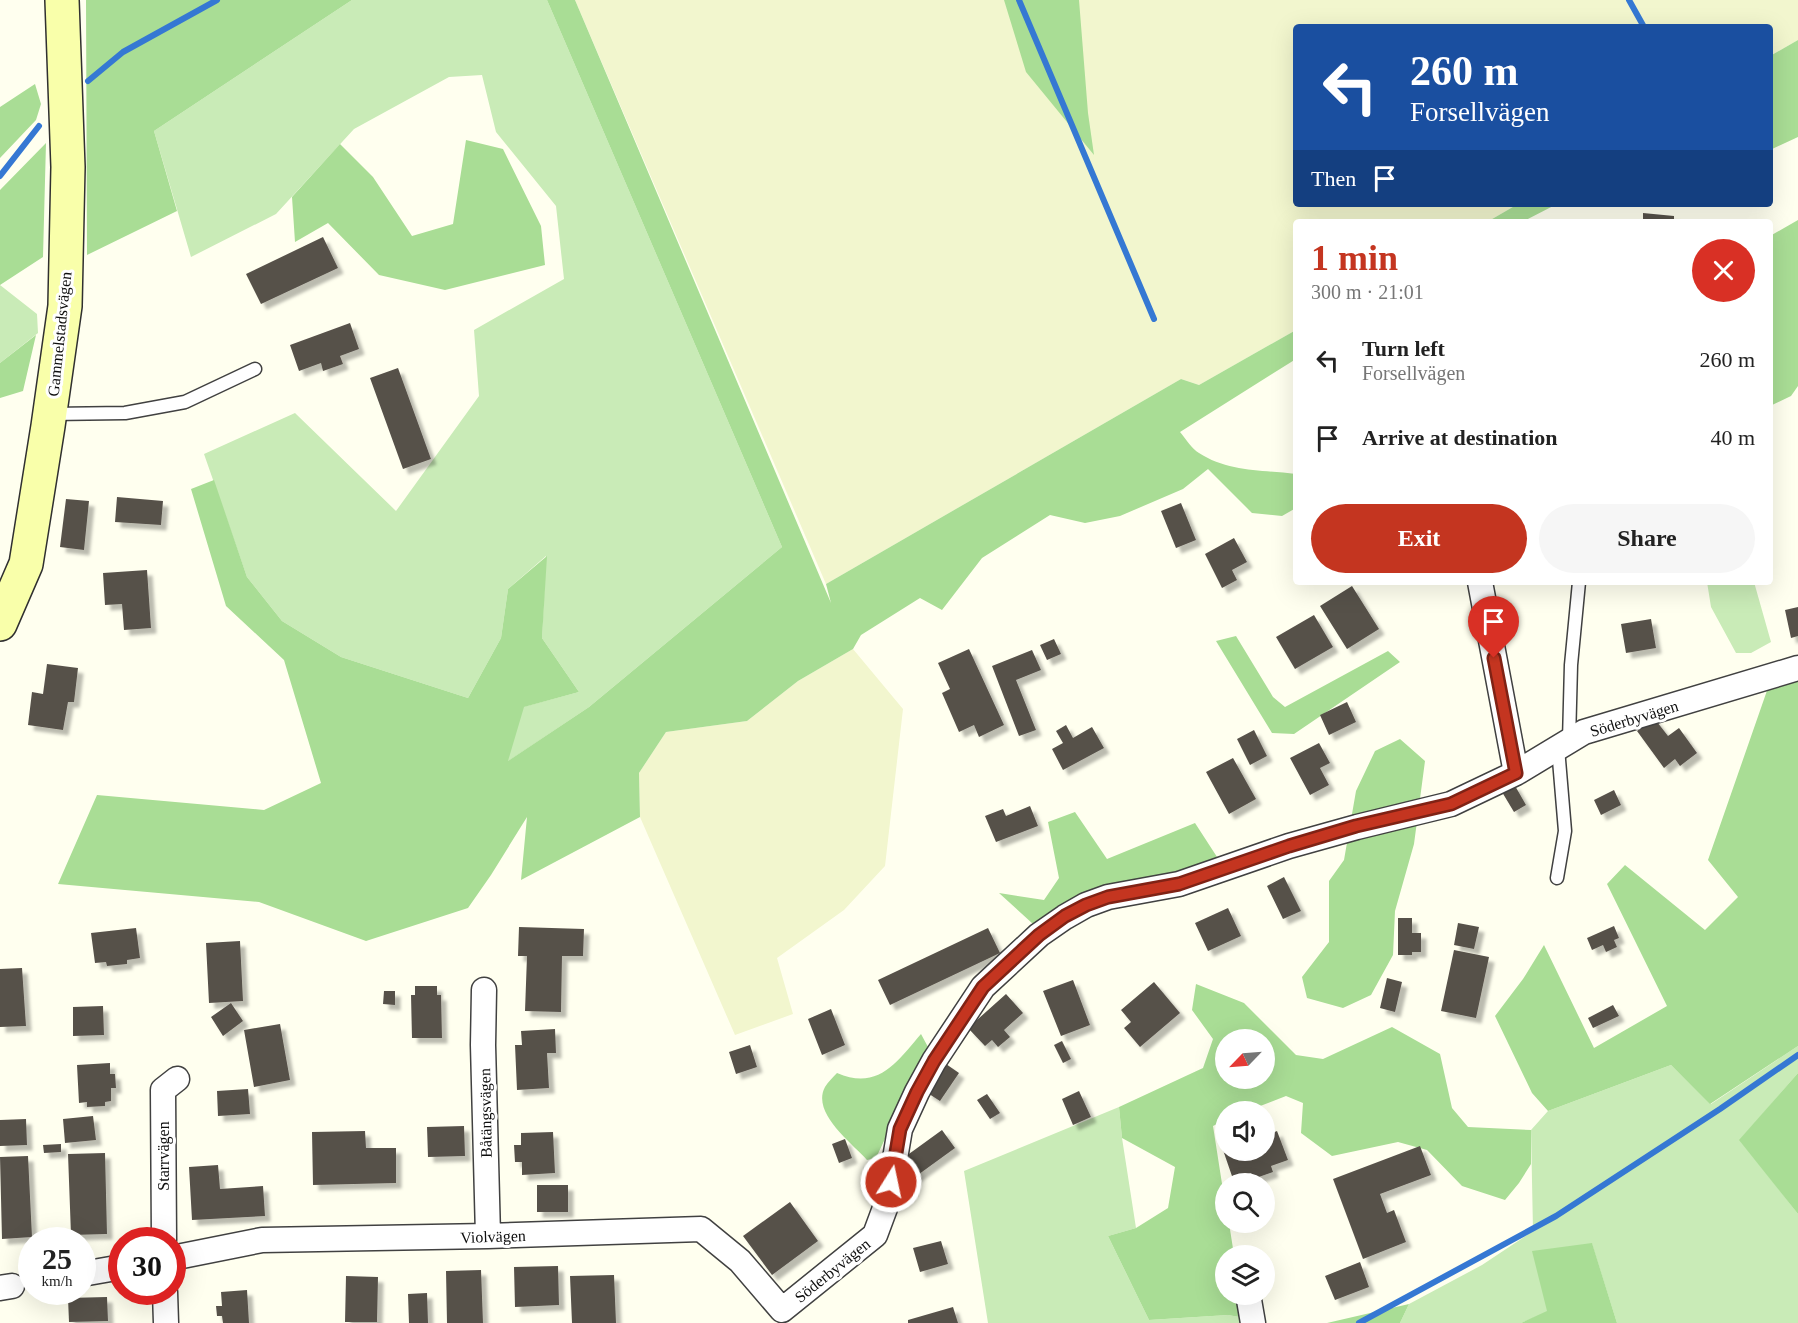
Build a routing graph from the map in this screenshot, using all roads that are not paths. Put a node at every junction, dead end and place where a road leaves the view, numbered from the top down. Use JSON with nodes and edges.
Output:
{"nodes":[{"id":1,"x":62,"y":0,"type":"edge"},
{"id":2,"x":255,"y":369,"type":"dead end"},
{"id":3,"x":50,"y":414,"type":"junction"},
{"id":4,"x":1481,"y":585,"type":"edge"},
{"id":5,"x":1579,"y":585,"type":"edge"},
{"id":6,"x":0,"y":624,"type":"edge"},
{"id":7,"x":1798,"y":668,"type":"edge"},
{"id":8,"x":1563,"y":745,"type":"junction"},
{"id":9,"x":1516,"y":773,"type":"junction"},
{"id":10,"x":1557,"y":878,"type":"dead end"},
{"id":11,"x":484,"y":990,"type":"dead end"},
{"id":12,"x":177,"y":1079,"type":"dead end"},
{"id":13,"x":164,"y":1227,"type":"edge"},
{"id":14,"x":488,"y":1236,"type":"junction"},
{"id":15,"x":186,"y":1255,"type":"edge"},
{"id":16,"x":165,"y":1305,"type":"edge"},
{"id":17,"x":1250,"y":1305,"type":"edge"},
{"id":18,"x":783,"y":1316,"type":"edge"},
{"id":19,"x":166,"y":1323,"type":"edge"},
{"id":20,"x":1253,"y":1323,"type":"edge"}],
"edges":[{"from":1,"to":3,"type":"street","name":"Gammelstadsvägen"},
{"from":2,"to":3,"type":"lane"},
{"from":3,"to":6,"type":"street","name":"Gammelstadsvägen"},
{"from":4,"to":9,"type":"street"},
{"from":5,"to":8,"type":"lane"},
{"from":7,"to":8,"type":"street","name":"Söderbyvägen"},
{"from":8,"to":9,"type":"street","name":"Söderbyvägen"},
{"from":8,"to":10,"type":"lane"},
{"from":9,"to":18,"type":"street","name":"Söderbyvägen"},
{"from":11,"to":14,"type":"street","name":"Båtängsvägen"},
{"from":12,"to":13,"type":"street","name":"Starrvägen"},
{"from":14,"to":15,"type":"street","name":"Violvägen"},
{"from":14,"to":18,"type":"street","name":"Violvägen"},
{"from":16,"to":19,"type":"street"},
{"from":17,"to":20,"type":"street"}]}
